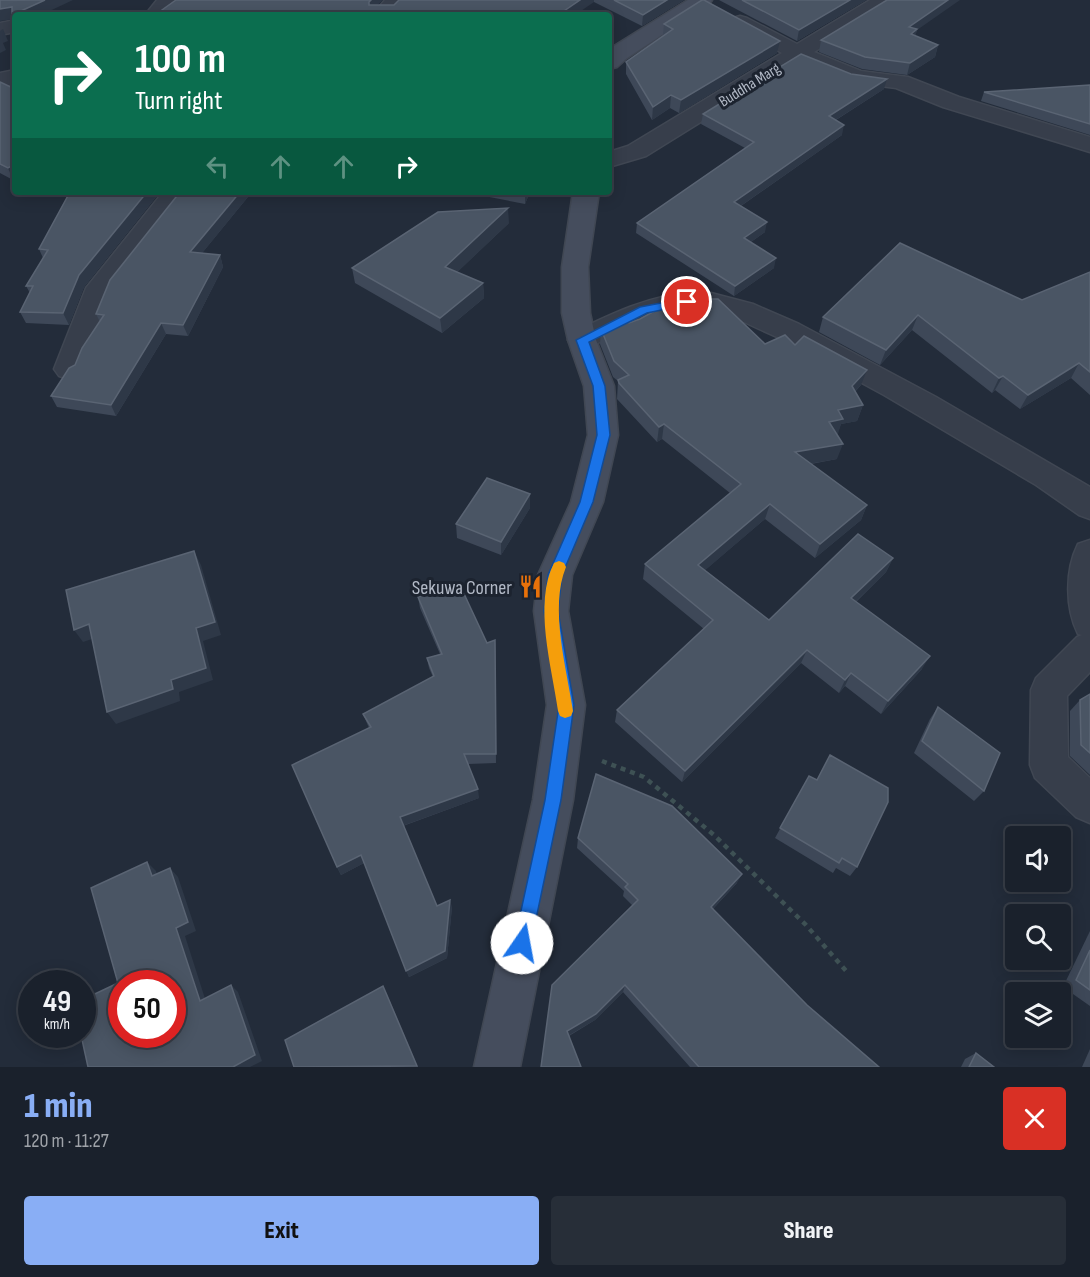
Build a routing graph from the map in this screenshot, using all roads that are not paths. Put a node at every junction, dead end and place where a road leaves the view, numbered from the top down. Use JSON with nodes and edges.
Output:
{"nodes":[{"id":1,"x":168,"y":0,"type":"edge"},
{"id":2,"x":397,"y":0,"type":"edge"},
{"id":3,"x":884,"y":0,"type":"edge"},
{"id":4,"x":701,"y":1,"type":"edge"},
{"id":5,"x":158,"y":12,"type":"edge"},
{"id":6,"x":385,"y":12,"type":"edge"},
{"id":7,"x":798,"y":53,"type":"junction"},
{"id":8,"x":612,"y":59,"type":"edge"},
{"id":9,"x":1090,"y":145,"type":"edge"},
{"id":10,"x":612,"y":159,"type":"edge"},
{"id":11,"x":174,"y":195,"type":"edge"},
{"id":12,"x":586,"y":195,"type":"edge"},
{"id":13,"x":582,"y":340,"type":"junction"},
{"id":14,"x":69,"y":369,"type":"edge"},
{"id":15,"x":1090,"y":506,"type":"edge"},
{"id":16,"x":1090,"y":554,"type":"edge"},
{"id":17,"x":1090,"y":623,"type":"edge"},
{"id":18,"x":1090,"y":648,"type":"edge"},
{"id":19,"x":1090,"y":804,"type":"edge"},
{"id":20,"x":497,"y":1067,"type":"edge"}],
"edges":[{"from":1,"to":5,"type":"street"},
{"from":2,"to":6,"type":"street"},
{"from":3,"to":7,"type":"street","name":"Buddha Marg"},
{"from":4,"to":7,"type":"street"},
{"from":4,"to":8,"type":"main road"},
{"from":7,"to":9,"type":"street"},
{"from":7,"to":10,"type":"street","name":"Buddha Marg"},
{"from":11,"to":14,"type":"street"},
{"from":12,"to":13,"type":"main road"},
{"from":13,"to":15,"type":"street"},
{"from":13,"to":20,"type":"main road"},
{"from":16,"to":17,"type":"street"},
{"from":18,"to":19,"type":"street"}]}
